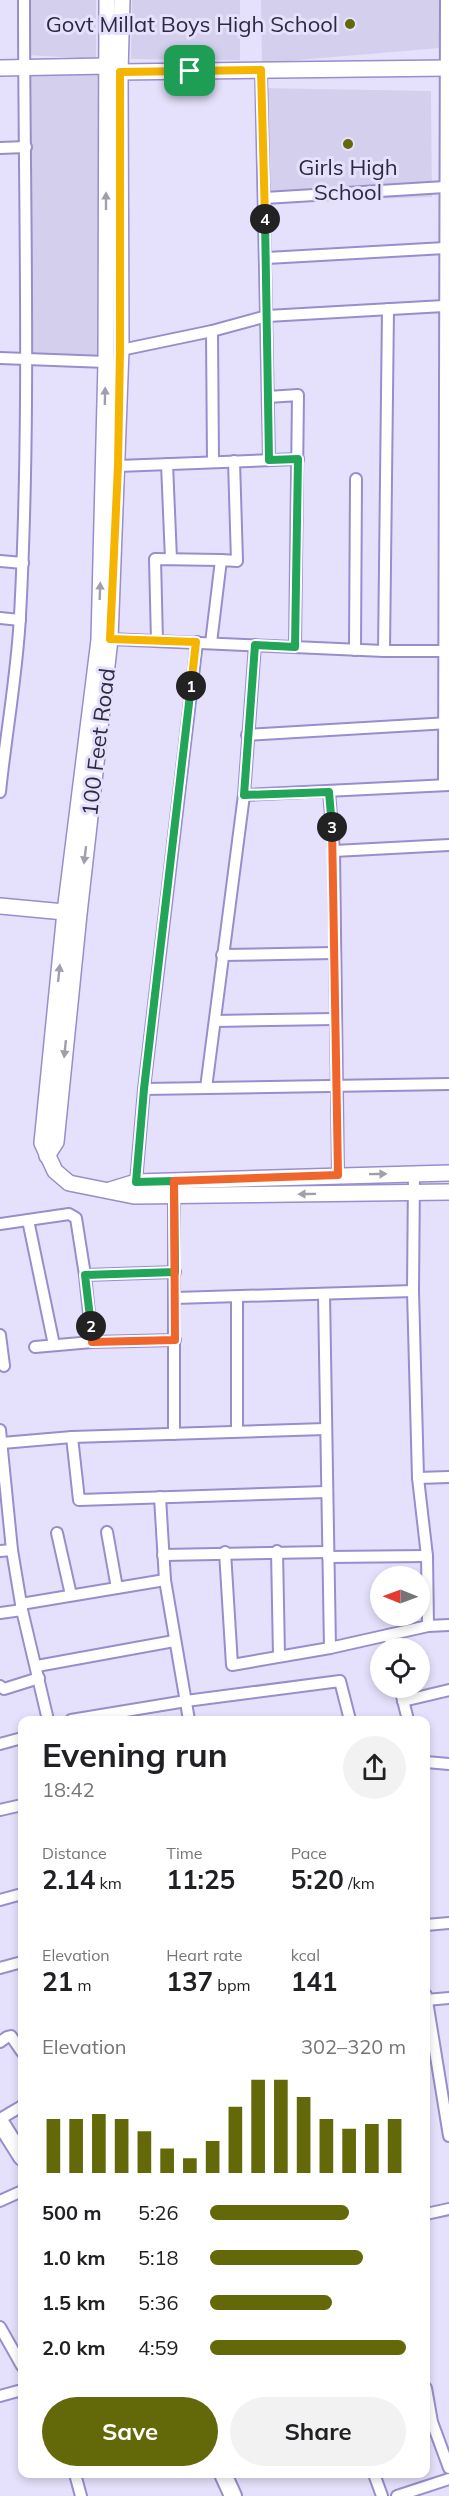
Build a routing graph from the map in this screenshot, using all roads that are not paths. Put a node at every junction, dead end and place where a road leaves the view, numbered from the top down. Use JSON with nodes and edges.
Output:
{"nodes":[{"id":1,"x":24,"y":0,"type":"edge"},
{"id":2,"x":108,"y":0,"type":"edge"},
{"id":3,"x":122,"y":0,"type":"edge"},
{"id":4,"x":446,"y":0,"type":"edge"},
{"id":5,"x":24,"y":67,"type":"junction"},
{"id":6,"x":0,"y":68,"type":"edge"},
{"id":7,"x":448,"y":68,"type":"edge"},
{"id":8,"x":113,"y":69,"type":"junction"},
{"id":9,"x":261,"y":70,"type":"junction"},
{"id":10,"x":447,"y":130,"type":"edge"},
{"id":11,"x":26,"y":147,"type":"junction"},
{"id":12,"x":0,"y":148,"type":"edge"},
{"id":13,"x":445,"y":187,"type":"junction"},
{"id":14,"x":265,"y":198,"type":"junction"},
{"id":15,"x":445,"y":248,"type":"junction"},
{"id":16,"x":267,"y":258,"type":"junction"},
{"id":17,"x":444,"y":306,"type":"junction"},
{"id":18,"x":388,"y":309,"type":"junction"},
{"id":19,"x":267,"y":316,"type":"junction"},
{"id":20,"x":212,"y":331,"type":"junction"},
{"id":21,"x":120,"y":350,"type":"junction"},
{"id":22,"x":0,"y":358,"type":"edge"},
{"id":23,"x":25,"y":359,"type":"junction"},
{"id":24,"x":106,"y":362,"type":"junction"},
{"id":25,"x":268,"y":397,"type":"junction"},
{"id":26,"x":447,"y":413,"type":"edge"},
{"id":27,"x":298,"y":459,"type":"junction"},
{"id":28,"x":269,"y":460,"type":"junction"},
{"id":29,"x":234,"y":461,"type":"junction"},
{"id":30,"x":213,"y":462,"type":"junction"},
{"id":31,"x":167,"y":464,"type":"junction"},
{"id":32,"x":118,"y":466,"type":"junction"},
{"id":33,"x":356,"y":479,"type":"dead end"},
{"id":34,"x":171,"y":559,"type":"junction"},
{"id":35,"x":221,"y":560,"type":"junction"},
{"id":36,"x":0,"y":561,"type":"edge"},
{"id":37,"x":22,"y":563,"type":"junction"},
{"id":38,"x":0,"y":618,"type":"edge"},
{"id":39,"x":20,"y":620,"type":"junction"},
{"id":40,"x":110,"y":639,"type":"junction"},
{"id":41,"x":157,"y":641,"type":"junction"},
{"id":42,"x":196,"y":642,"type":"junction"},
{"id":43,"x":211,"y":643,"type":"junction"},
{"id":44,"x":255,"y":645,"type":"junction"},
{"id":45,"x":295,"y":647,"type":"junction"},
{"id":46,"x":355,"y":650,"type":"junction"},
{"id":47,"x":384,"y":651,"type":"junction"},
{"id":48,"x":444,"y":651,"type":"junction"},
{"id":49,"x":446,"y":668,"type":"edge"},
{"id":50,"x":446,"y":724,"type":"edge"},
{"id":51,"x":248,"y":735,"type":"junction"},
{"id":52,"x":1,"y":780,"type":"edge"},
{"id":53,"x":446,"y":785,"type":"edge"},
{"id":54,"x":0,"y":792,"type":"edge"},
{"id":55,"x":329,"y":792,"type":"junction"},
{"id":56,"x":244,"y":795,"type":"junction"},
{"id":57,"x":449,"y":845,"type":"edge"},
{"id":58,"x":334,"y":851,"type":"junction"},
{"id":59,"x":0,"y":906,"type":"edge"},
{"id":60,"x":72,"y":913,"type":"junction"},
{"id":61,"x":334,"y":953,"type":"junction"},
{"id":62,"x":222,"y":956,"type":"junction"},
{"id":63,"x":335,"y":1019,"type":"junction"},
{"id":64,"x":215,"y":1021,"type":"junction"},
{"id":65,"x":449,"y":1084,"type":"edge"},
{"id":66,"x":337,"y":1086,"type":"junction"},
{"id":67,"x":206,"y":1088,"type":"junction"},
{"id":68,"x":144,"y":1089,"type":"junction"},
{"id":69,"x":449,"y":1173,"type":"edge"},
{"id":70,"x":414,"y":1174,"type":"junction"},
{"id":71,"x":338,"y":1175,"type":"junction"},
{"id":72,"x":136,"y":1182,"type":"junction"},
{"id":73,"x":174,"y":1188,"type":"junction"},
{"id":74,"x":110,"y":1190,"type":"junction"},
{"id":75,"x":414,"y":1192,"type":"junction"},
{"id":76,"x":449,"y":1192,"type":"edge"},
{"id":77,"x":28,"y":1220,"type":"junction"},
{"id":78,"x":0,"y":1224,"type":"edge"},
{"id":79,"x":175,"y":1272,"type":"junction"},
{"id":80,"x":85,"y":1275,"type":"junction"},
{"id":81,"x":413,"y":1291,"type":"junction"},
{"id":82,"x":324,"y":1294,"type":"junction"},
{"id":83,"x":237,"y":1296,"type":"junction"},
{"id":84,"x":175,"y":1298,"type":"junction"},
{"id":85,"x":0,"y":1335,"type":"edge"},
{"id":86,"x":175,"y":1340,"type":"junction"},
{"id":87,"x":92,"y":1342,"type":"junction"},
{"id":88,"x":54,"y":1345,"type":"junction"},
{"id":89,"x":35,"y":1347,"type":"dead end"},
{"id":90,"x":4,"y":1366,"type":"dead end"},
{"id":91,"x":325,"y":1429,"type":"junction"},
{"id":92,"x":0,"y":1430,"type":"edge"},
{"id":93,"x":237,"y":1431,"type":"junction"},
{"id":94,"x":174,"y":1434,"type":"junction"},
{"id":95,"x":72,"y":1437,"type":"junction"},
{"id":96,"x":2,"y":1443,"type":"junction"},
{"id":97,"x":449,"y":1477,"type":"edge"},
{"id":98,"x":418,"y":1478,"type":"junction"},
{"id":99,"x":326,"y":1492,"type":"junction"},
{"id":100,"x":160,"y":1497,"type":"junction"},
{"id":101,"x":106,"y":1532,"type":"dead end"},
{"id":102,"x":57,"y":1533,"type":"dead end"},
{"id":103,"x":12,"y":1550,"type":"junction"},
{"id":104,"x":0,"y":1551,"type":"edge"},
{"id":105,"x":277,"y":1551,"type":"junction"},
{"id":106,"x":225,"y":1552,"type":"junction"},
{"id":107,"x":163,"y":1555,"type":"junction"},
{"id":108,"x":328,"y":1555,"type":"junction"},
{"id":109,"x":427,"y":1556,"type":"junction"},
{"id":110,"x":427,"y":1566,"type":"edge"},
{"id":111,"x":165,"y":1580,"type":"junction"},
{"id":112,"x":117,"y":1588,"type":"junction"},
{"id":113,"x":71,"y":1595,"type":"junction"},
{"id":114,"x":22,"y":1607,"type":"junction"},
{"id":115,"x":0,"y":1613,"type":"edge"},
{"id":116,"x":449,"y":1625,"type":"edge"},
{"id":117,"x":428,"y":1626,"type":"edge"},
{"id":118,"x":430,"y":1626,"type":"edge"},
{"id":119,"x":389,"y":1635,"type":"junction"},
{"id":120,"x":390,"y":1638,"type":"edge"},
{"id":121,"x":174,"y":1641,"type":"junction"},
{"id":122,"x":330,"y":1648,"type":"junction"},
{"id":123,"x":279,"y":1656,"type":"junction"},
{"id":124,"x":37,"y":1666,"type":"junction"},
{"id":125,"x":39,"y":1678,"type":"junction"},
{"id":126,"x":0,"y":1686,"type":"edge"},
{"id":127,"x":449,"y":1690,"type":"edge"},
{"id":128,"x":402,"y":1698,"type":"edge"},
{"id":129,"x":186,"y":1701,"type":"junction"},
{"id":130,"x":403,"y":1701,"type":"junction"},
{"id":131,"x":47,"y":1716,"type":"edge"},
{"id":132,"x":95,"y":1716,"type":"edge"},
{"id":133,"x":188,"y":1716,"type":"edge"},
{"id":134,"x":349,"y":1716,"type":"edge"},
{"id":135,"x":407,"y":1716,"type":"edge"},
{"id":136,"x":18,"y":1739,"type":"edge"},
{"id":137,"x":0,"y":1744,"type":"edge"},
{"id":138,"x":430,"y":1762,"type":"edge"},
{"id":139,"x":449,"y":1764,"type":"edge"},
{"id":140,"x":18,"y":1806,"type":"edge"},
{"id":141,"x":0,"y":1810,"type":"edge"},
{"id":142,"x":18,"y":1895,"type":"edge"},
{"id":143,"x":0,"y":1900,"type":"edge"},
{"id":144,"x":449,"y":1923,"type":"edge"},
{"id":145,"x":430,"y":1925,"type":"edge"},
{"id":146,"x":18,"y":1963,"type":"edge"},
{"id":147,"x":0,"y":1968,"type":"edge"},
{"id":148,"x":430,"y":1998,"type":"edge"},
{"id":149,"x":449,"y":1998,"type":"edge"},
{"id":150,"x":430,"y":2022,"type":"edge"},
{"id":151,"x":0,"y":2043,"type":"edge"},
{"id":152,"x":18,"y":2046,"type":"edge"},
{"id":153,"x":18,"y":2109,"type":"edge"},
{"id":154,"x":0,"y":2120,"type":"edge"},
{"id":155,"x":449,"y":2136,"type":"edge"},
{"id":156,"x":18,"y":2150,"type":"edge"},
{"id":157,"x":18,"y":2193,"type":"edge"},
{"id":158,"x":0,"y":2201,"type":"edge"},
{"id":159,"x":449,"y":2209,"type":"edge"},
{"id":160,"x":430,"y":2213,"type":"edge"},
{"id":161,"x":0,"y":2327,"type":"edge"},
{"id":162,"x":18,"y":2359,"type":"edge"},
{"id":163,"x":18,"y":2391,"type":"edge"},
{"id":164,"x":0,"y":2396,"type":"edge"},
{"id":165,"x":430,"y":2411,"type":"edge"},
{"id":166,"x":449,"y":2468,"type":"edge"},
{"id":167,"x":76,"y":2478,"type":"edge"},
{"id":168,"x":225,"y":2478,"type":"edge"},
{"id":169,"x":375,"y":2478,"type":"edge"},
{"id":170,"x":449,"y":2479,"type":"edge"},
{"id":171,"x":81,"y":2496,"type":"edge"},
{"id":172,"x":233,"y":2496,"type":"edge"},
{"id":173,"x":382,"y":2496,"type":"edge"},
{"id":174,"x":397,"y":2496,"type":"edge"}],
"edges":[{"from":1,"to":5,"type":"street"},
{"from":2,"to":8,"type":"main road","name":"100 Feet Road"},
{"from":3,"to":8,"type":"main road","name":"100 Feet Road"},
{"from":4,"to":7,"type":"street"},
{"from":5,"to":6,"type":"main road"},
{"from":5,"to":8,"type":"main road"},
{"from":5,"to":11,"type":"street"},
{"from":7,"to":9,"type":"main road"},
{"from":7,"to":10,"type":"street"},
{"from":8,"to":9,"type":"main road"},
{"from":8,"to":21,"type":"main road","name":"100 Feet Road"},
{"from":24,"to":8,"type":"main road","name":"100 Feet Road","one_way":true},
{"from":9,"to":14,"type":"street"},
{"from":10,"to":13,"type":"street"},
{"from":11,"to":12,"type":"street"},
{"from":11,"to":23,"type":"street"},
{"from":13,"to":14,"type":"street"},
{"from":13,"to":15,"type":"street"},
{"from":14,"to":16,"type":"street"},
{"from":15,"to":16,"type":"street"},
{"from":15,"to":17,"type":"street"},
{"from":16,"to":19,"type":"street"},
{"from":17,"to":18,"type":"street"},
{"from":17,"to":26,"type":"street"},
{"from":18,"to":19,"type":"street"},
{"from":18,"to":47,"type":"street"},
{"from":19,"to":20,"type":"street"},
{"from":19,"to":25,"type":"street"},
{"from":20,"to":21,"type":"street"},
{"from":20,"to":30,"type":"street"},
{"from":21,"to":32,"type":"main road","name":"100 Feet Road"},
{"from":22,"to":23,"type":"street"},
{"from":23,"to":24,"type":"street"},
{"from":23,"to":37,"type":"street"},
{"from":60,"to":24,"type":"main road","name":"100 Feet Road","one_way":true},
{"from":25,"to":27,"type":"street"},
{"from":25,"to":28,"type":"street"},
{"from":26,"to":48,"type":"street"},
{"from":27,"to":28,"type":"street"},
{"from":27,"to":45,"type":"street"},
{"from":28,"to":29,"type":"street"},
{"from":29,"to":30,"type":"street"},
{"from":29,"to":35,"type":"street"},
{"from":30,"to":31,"type":"street"},
{"from":31,"to":32,"type":"street"},
{"from":31,"to":34,"type":"street"},
{"from":32,"to":40,"type":"main road","name":"100 Feet Road"},
{"from":33,"to":46,"type":"street"},
{"from":34,"to":35,"type":"street"},
{"from":34,"to":41,"type":"street"},
{"from":35,"to":43,"type":"street"},
{"from":36,"to":37,"type":"street"},
{"from":37,"to":39,"type":"street"},
{"from":38,"to":39,"type":"street"},
{"from":39,"to":52,"type":"street"},
{"from":40,"to":41,"type":"street"},
{"from":40,"to":60,"type":"main road","name":"100 Feet Road","one_way":true},
{"from":41,"to":42,"type":"street"},
{"from":42,"to":43,"type":"street"},
{"from":42,"to":68,"type":"street"},
{"from":43,"to":44,"type":"street"},
{"from":44,"to":45,"type":"street"},
{"from":44,"to":51,"type":"street"},
{"from":45,"to":46,"type":"street"},
{"from":46,"to":47,"type":"street"},
{"from":47,"to":48,"type":"street"},
{"from":48,"to":49,"type":"street"},
{"from":49,"to":50,"type":"street"},
{"from":50,"to":51,"type":"street"},
{"from":50,"to":53,"type":"street"},
{"from":51,"to":56,"type":"street"},
{"from":52,"to":54,"type":"street"},
{"from":53,"to":55,"type":"street"},
{"from":55,"to":56,"type":"street"},
{"from":55,"to":58,"type":"street"},
{"from":56,"to":62,"type":"street"},
{"from":57,"to":58,"type":"street"},
{"from":58,"to":61,"type":"street"},
{"from":59,"to":60,"type":"main road"},
{"from":60,"to":74,"type":"main road","name":"100 Feet Road"},
{"from":61,"to":62,"type":"street"},
{"from":61,"to":63,"type":"street"},
{"from":62,"to":64,"type":"street"},
{"from":63,"to":64,"type":"street"},
{"from":63,"to":66,"type":"street"},
{"from":64,"to":67,"type":"street"},
{"from":65,"to":66,"type":"street"},
{"from":66,"to":67,"type":"street"},
{"from":66,"to":71,"type":"street"},
{"from":67,"to":68,"type":"street"},
{"from":68,"to":72,"type":"street"},
{"from":69,"to":70,"type":"main road","name":"100 Feet Road"},
{"from":71,"to":70,"type":"main road","name":"100 Feet Road","one_way":true},
{"from":70,"to":75,"type":"street"},
{"from":71,"to":73,"type":"main road","name":"100 Feet Road"},
{"from":72,"to":73,"type":"main road","name":"100 Feet Road"},
{"from":72,"to":74,"type":"main road","name":"100 Feet Road"},
{"from":73,"to":74,"type":"main road","name":"100 Feet Road"},
{"from":75,"to":73,"type":"main road","name":"100 Feet Road","one_way":true},
{"from":73,"to":79,"type":"street"},
{"from":75,"to":76,"type":"main road","name":"100 Feet Road"},
{"from":75,"to":81,"type":"street"},
{"from":77,"to":78,"type":"street"},
{"from":77,"to":80,"type":"street"},
{"from":77,"to":88,"type":"street"},
{"from":79,"to":80,"type":"street"},
{"from":79,"to":84,"type":"street"},
{"from":80,"to":87,"type":"street"},
{"from":81,"to":82,"type":"street"},
{"from":81,"to":98,"type":"street"},
{"from":82,"to":83,"type":"street"},
{"from":82,"to":91,"type":"street"},
{"from":83,"to":84,"type":"street"},
{"from":83,"to":93,"type":"street"},
{"from":84,"to":86,"type":"street"},
{"from":85,"to":90,"type":"street"},
{"from":86,"to":87,"type":"street"},
{"from":86,"to":94,"type":"street"},
{"from":87,"to":88,"type":"street"},
{"from":88,"to":89,"type":"street"},
{"from":91,"to":93,"type":"street"},
{"from":91,"to":99,"type":"street"},
{"from":92,"to":96,"type":"street"},
{"from":93,"to":94,"type":"street"},
{"from":94,"to":95,"type":"street"},
{"from":95,"to":96,"type":"street"},
{"from":95,"to":100,"type":"street"},
{"from":96,"to":103,"type":"street"},
{"from":97,"to":98,"type":"street"},
{"from":98,"to":109,"type":"street"},
{"from":99,"to":100,"type":"street"},
{"from":99,"to":108,"type":"street"},
{"from":100,"to":107,"type":"street"},
{"from":101,"to":112,"type":"street"},
{"from":102,"to":113,"type":"street"},
{"from":103,"to":104,"type":"street"},
{"from":103,"to":114,"type":"street"},
{"from":105,"to":106,"type":"street"},
{"from":105,"to":108,"type":"street"},
{"from":105,"to":123,"type":"street"},
{"from":106,"to":107,"type":"street"},
{"from":106,"to":123,"type":"street"},
{"from":107,"to":111,"type":"street"},
{"from":108,"to":109,"type":"street"},
{"from":108,"to":122,"type":"street"},
{"from":109,"to":110,"type":"street"},
{"from":111,"to":112,"type":"street"},
{"from":111,"to":121,"type":"street"},
{"from":112,"to":113,"type":"street"},
{"from":113,"to":114,"type":"street"},
{"from":114,"to":115,"type":"street"},
{"from":114,"to":124,"type":"street"},
{"from":116,"to":118,"type":"street"},
{"from":117,"to":119,"type":"street"},
{"from":119,"to":120,"type":"street"},
{"from":119,"to":122,"type":"street"},
{"from":121,"to":124,"type":"street"},
{"from":121,"to":129,"type":"street"},
{"from":122,"to":123,"type":"street"},
{"from":124,"to":125,"type":"street"},
{"from":125,"to":126,"type":"street"},
{"from":125,"to":131,"type":"street"},
{"from":127,"to":130,"type":"street"},
{"from":128,"to":130,"type":"street"},
{"from":129,"to":132,"type":"street"},
{"from":129,"to":133,"type":"street"},
{"from":129,"to":134,"type":"street"},
{"from":130,"to":135,"type":"street"},
{"from":136,"to":137,"type":"street"},
{"from":138,"to":139,"type":"street"},
{"from":140,"to":141,"type":"street"},
{"from":142,"to":143,"type":"street"},
{"from":144,"to":145,"type":"street"},
{"from":146,"to":147,"type":"street"},
{"from":148,"to":149,"type":"street"},
{"from":150,"to":155,"type":"street"},
{"from":151,"to":152,"type":"street"},
{"from":153,"to":154,"type":"street"},
{"from":154,"to":156,"type":"main road"},
{"from":157,"to":158,"type":"street"},
{"from":159,"to":160,"type":"street"},
{"from":161,"to":162,"type":"street"},
{"from":163,"to":164,"type":"street"},
{"from":165,"to":166,"type":"street"},
{"from":167,"to":171,"type":"street"},
{"from":168,"to":172,"type":"main road"},
{"from":169,"to":173,"type":"street"},
{"from":170,"to":174,"type":"street"}]}
